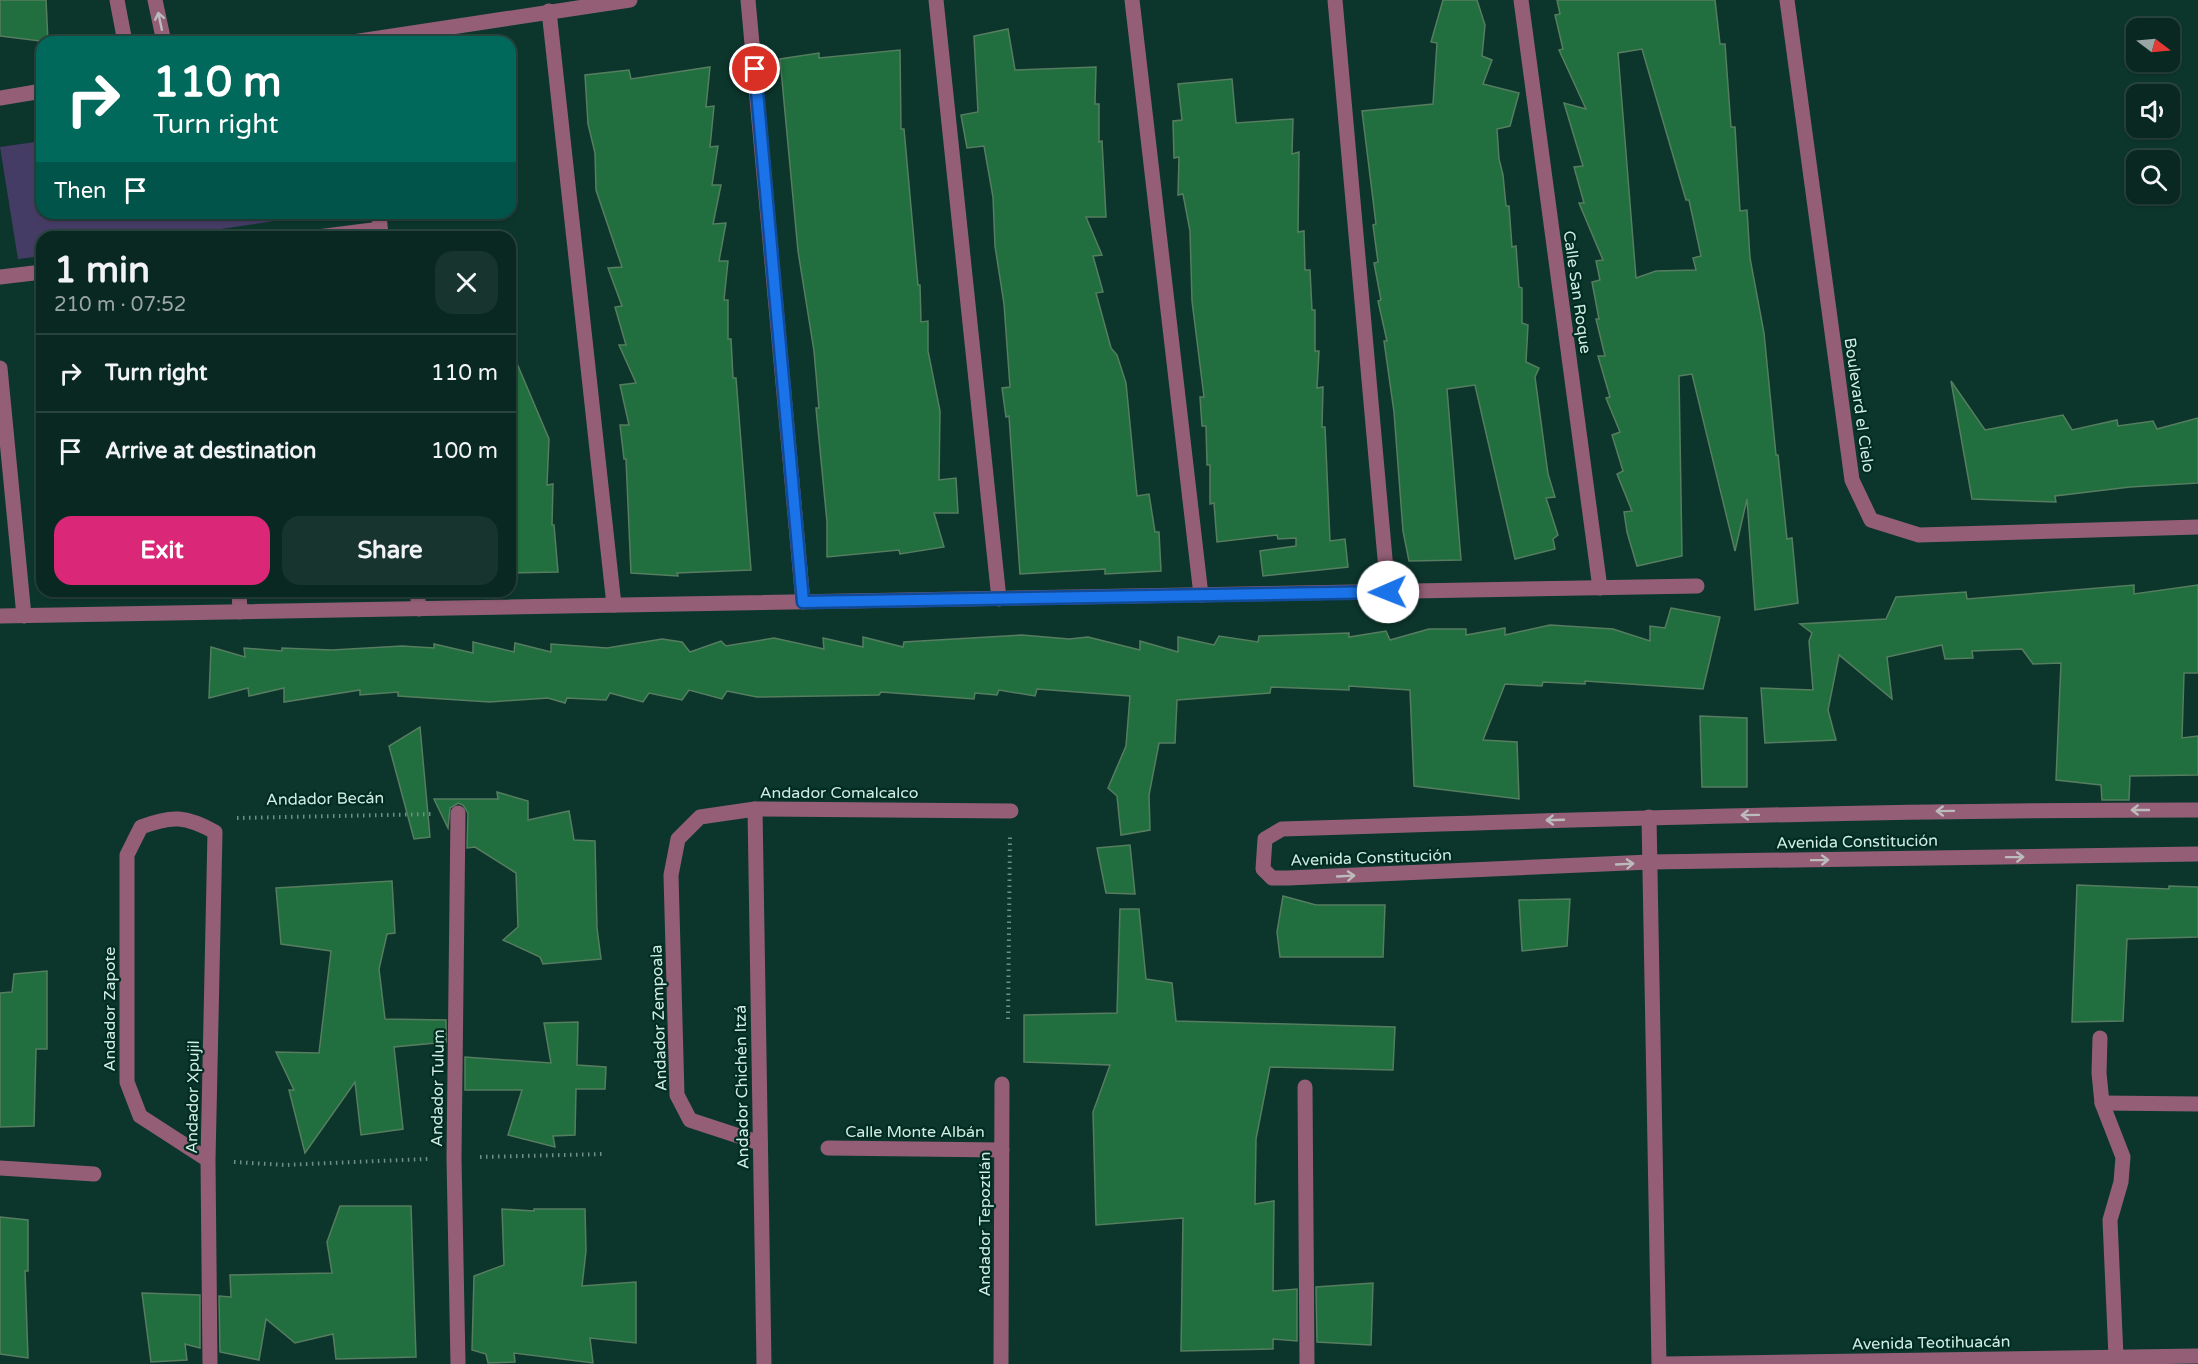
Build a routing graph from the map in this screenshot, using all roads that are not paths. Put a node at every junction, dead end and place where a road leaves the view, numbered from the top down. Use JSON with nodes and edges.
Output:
{"nodes":[{"id":1,"x":117,"y":0,"type":"edge"},
{"id":2,"x":155,"y":0,"type":"edge"},
{"id":3,"x":630,"y":0,"type":"edge"},
{"id":4,"x":748,"y":0,"type":"edge"},
{"id":5,"x":936,"y":0,"type":"edge"},
{"id":6,"x":1132,"y":0,"type":"edge"},
{"id":7,"x":1335,"y":0,"type":"edge"},
{"id":8,"x":1521,"y":0,"type":"edge"},
{"id":9,"x":1786,"y":0,"type":"edge"},
{"id":10,"x":549,"y":11,"type":"junction"},
{"id":11,"x":124,"y":36,"type":"edge"},
{"id":12,"x":163,"y":36,"type":"edge"},
{"id":13,"x":394,"y":36,"type":"edge"},
{"id":14,"x":36,"y":92,"type":"edge"},
{"id":15,"x":0,"y":98,"type":"edge"},
{"id":16,"x":36,"y":273,"type":"edge"},
{"id":17,"x":0,"y":277,"type":"edge"},
{"id":18,"x":0,"y":368,"type":"edge"},
{"id":19,"x":2198,"y":527,"type":"edge"},
{"id":20,"x":1697,"y":586,"type":"dead end"},
{"id":21,"x":1600,"y":588,"type":"junction"},
{"id":22,"x":1388,"y":592,"type":"junction"},
{"id":23,"x":1201,"y":595,"type":"junction"},
{"id":24,"x":239,"y":597,"type":"edge"},
{"id":25,"x":418,"y":597,"type":"edge"},
{"id":26,"x":999,"y":598,"type":"junction"},
{"id":27,"x":803,"y":602,"type":"junction"},
{"id":28,"x":614,"y":605,"type":"junction"},
{"id":29,"x":419,"y":609,"type":"junction"},
{"id":30,"x":240,"y":612,"type":"junction"},
{"id":31,"x":0,"y":616,"type":"edge"},
{"id":32,"x":24,"y":616,"type":"junction"},
{"id":33,"x":755,"y":809,"type":"junction"},
{"id":34,"x":2198,"y":810,"type":"edge"},
{"id":35,"x":1011,"y":811,"type":"road end"},
{"id":36,"x":458,"y":813,"type":"road end"},
{"id":37,"x":1649,"y":817,"type":"junction"},
{"id":38,"x":678,"y":839,"type":"joint"},
{"id":39,"x":2198,"y":854,"type":"edge"},
{"id":40,"x":128,"y":855,"type":"joint"},
{"id":41,"x":1650,"y":862,"type":"junction"},
{"id":42,"x":2100,"y":1038,"type":"dead end"},
{"id":43,"x":1002,"y":1084,"type":"dead end"},
{"id":44,"x":1305,"y":1088,"type":"dead end"},
{"id":45,"x":2102,"y":1103,"type":"junction"},
{"id":46,"x":2198,"y":1104,"type":"edge"},
{"id":47,"x":760,"y":1143,"type":"junction"},
{"id":48,"x":828,"y":1148,"type":"dead end"},
{"id":49,"x":1002,"y":1150,"type":"junction"},
{"id":50,"x":208,"y":1160,"type":"junction"},
{"id":51,"x":0,"y":1168,"type":"edge"},
{"id":52,"x":94,"y":1174,"type":"dead end"},
{"id":53,"x":2198,"y":1356,"type":"edge"},
{"id":54,"x":2116,"y":1357,"type":"junction"},
{"id":55,"x":2054,"y":1361,"type":"edge"},
{"id":56,"x":1710,"y":1363,"type":"edge"},
{"id":57,"x":210,"y":1364,"type":"edge"},
{"id":58,"x":458,"y":1364,"type":"edge"},
{"id":59,"x":764,"y":1364,"type":"edge"},
{"id":60,"x":1001,"y":1364,"type":"edge"},
{"id":61,"x":1306,"y":1364,"type":"edge"},
{"id":62,"x":1659,"y":1364,"type":"edge"},
{"id":63,"x":1664,"y":1364,"type":"edge"}],
"edges":[{"from":1,"to":11,"type":"street"},
{"from":12,"to":2,"type":"street","one_way":true},
{"from":3,"to":10,"type":"street"},
{"from":4,"to":27,"type":"street"},
{"from":5,"to":26,"type":"street"},
{"from":6,"to":23,"type":"street"},
{"from":7,"to":22,"type":"street"},
{"from":8,"to":21,"type":"street","name":"Calle San Roque"},
{"from":9,"to":19,"type":"street","name":"Boulevard el Cielo"},
{"from":10,"to":13,"type":"street"},
{"from":10,"to":28,"type":"street"},
{"from":14,"to":15,"type":"street"},
{"from":16,"to":17,"type":"street"},
{"from":18,"to":32,"type":"street"},
{"from":20,"to":21,"type":"street"},
{"from":21,"to":22,"type":"street"},
{"from":22,"to":23,"type":"street"},
{"from":23,"to":26,"type":"street"},
{"from":24,"to":30,"type":"street"},
{"from":25,"to":29,"type":"street"},
{"from":26,"to":27,"type":"street"},
{"from":27,"to":28,"type":"street"},
{"from":28,"to":29,"type":"street"},
{"from":29,"to":30,"type":"street"},
{"from":30,"to":32,"type":"street"},
{"from":31,"to":32,"type":"street"},
{"from":33,"to":35,"type":"street","name":"Andador Comalcalco"},
{"from":33,"to":38,"type":"street","name":"Andador Comalcalco"},
{"from":33,"to":47,"type":"street","name":"Andador Chichén Itzá"},
{"from":34,"to":37,"type":"street","name":"Avenida Constitución","one_way":true},
{"from":36,"to":58,"type":"street","name":"Andador Tulum"},
{"from":37,"to":41,"type":"street"},
{"from":37,"to":41,"type":"street","name":"Avenida Constitución","one_way":true},
{"from":38,"to":47,"type":"street","name":"Andador Zempoala"},
{"from":41,"to":39,"type":"street","name":"Avenida Constitución","one_way":true},
{"from":40,"to":50,"type":"street","name":"Andador Zapote"},
{"from":40,"to":50,"type":"street","name":"Andador Xpujil"},
{"from":41,"to":62,"type":"street"},
{"from":42,"to":45,"type":"street"},
{"from":43,"to":49,"type":"street","name":"Andador Tepoztlán"},
{"from":44,"to":61,"type":"street"},
{"from":45,"to":46,"type":"street"},
{"from":45,"to":54,"type":"street"},
{"from":47,"to":59,"type":"street","name":"Andador Chichén Itzá"},
{"from":48,"to":49,"type":"street","name":"Calle Monte Albán"},
{"from":49,"to":60,"type":"street","name":"Andador Tepoztlán"},
{"from":50,"to":57,"type":"street","name":"Andador Xpujil"},
{"from":51,"to":52,"type":"street"},
{"from":53,"to":54,"type":"street","name":"Avenida Teotihuacán"},
{"from":54,"to":55,"type":"street","name":"Avenida Teotihuacán"},
{"from":55,"to":56,"type":"street","name":"Avenida Teotihuacán"},
{"from":56,"to":63,"type":"street","name":"Avenida Teotihuacán"}]}
